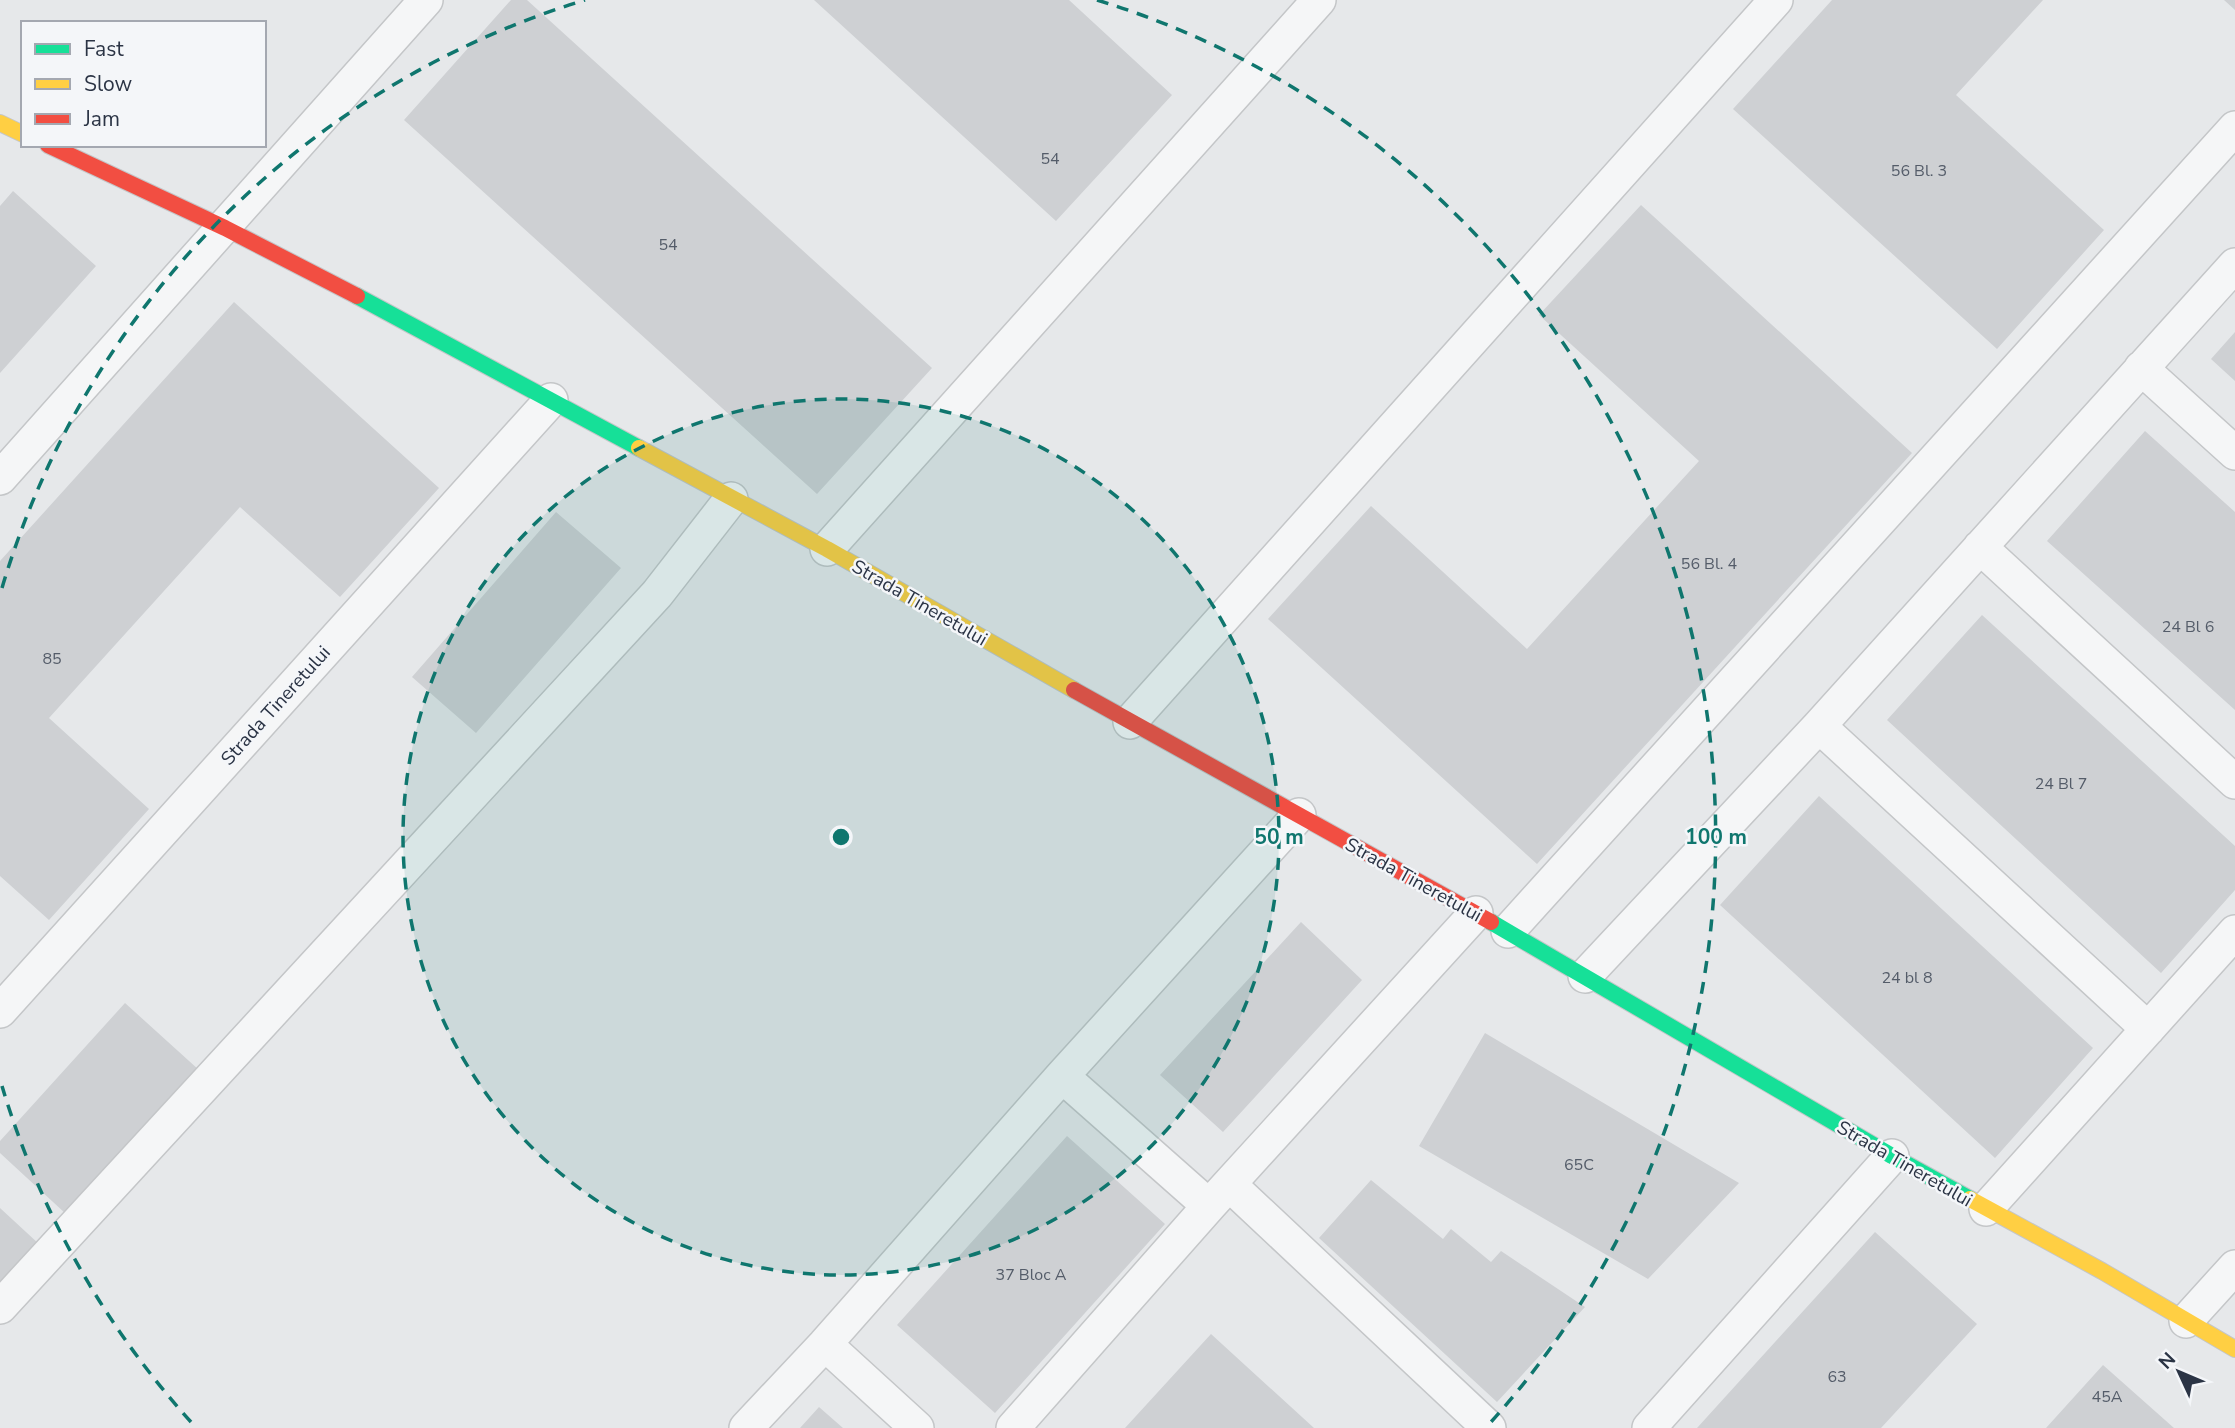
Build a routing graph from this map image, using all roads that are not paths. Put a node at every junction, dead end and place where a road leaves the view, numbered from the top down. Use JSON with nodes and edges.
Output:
{"nodes":[{"id":1,"x":426,"y":0,"type":"edge"},
{"id":2,"x":1319,"y":0,"type":"edge"},
{"id":3,"x":1776,"y":0,"type":"edge"},
{"id":4,"x":0,"y":123,"type":"edge"},
{"id":5,"x":2235,"y":128,"type":"edge"},
{"id":6,"x":21,"y":133,"type":"edge"},
{"id":7,"x":52,"y":147,"type":"edge"},
{"id":8,"x":225,"y":228,"type":"junction"},
{"id":9,"x":2235,"y":265,"type":"edge"},
{"id":10,"x":2141,"y":368,"type":"junction"},
{"id":11,"x":551,"y":400,"type":"junction"},
{"id":12,"x":2235,"y":453,"type":"edge"},
{"id":13,"x":0,"y":478,"type":"edge"},
{"id":14,"x":731,"y":499,"type":"junction"},
{"id":15,"x":1979,"y":547,"type":"junction"},
{"id":16,"x":827,"y":549,"type":"junction"},
{"id":17,"x":1130,"y":722,"type":"junction"},
{"id":18,"x":1819,"y":726,"type":"junction"},
{"id":19,"x":2235,"y":782,"type":"edge"},
{"id":20,"x":1299,"y":815,"type":"junction"},
{"id":21,"x":1476,"y":913,"type":"junction"},
{"id":22,"x":1508,"y":931,"type":"junction"},
{"id":23,"x":2235,"y":932,"type":"edge"},
{"id":24,"x":1585,"y":976,"type":"junction"},
{"id":25,"x":0,"y":1011,"type":"edge"},
{"id":26,"x":2148,"y":1029,"type":"junction"},
{"id":27,"x":1062,"y":1076,"type":"junction"},
{"id":28,"x":1892,"y":1156,"type":"junction"},
{"id":29,"x":1219,"y":1195,"type":"junction"},
{"id":30,"x":1986,"y":1209,"type":"junction"},
{"id":31,"x":2235,"y":1267,"type":"edge"},
{"id":32,"x":0,"y":1307,"type":"edge"},
{"id":33,"x":2186,"y":1321,"type":"junction"},
{"id":34,"x":825,"y":1344,"type":"junction"},
{"id":35,"x":2235,"y":1349,"type":"edge"},
{"id":36,"x":746,"y":1428,"type":"edge"},
{"id":37,"x":917,"y":1428,"type":"edge"},
{"id":38,"x":1013,"y":1428,"type":"edge"},
{"id":39,"x":1489,"y":1428,"type":"edge"},
{"id":40,"x":1649,"y":1428,"type":"edge"}],
"edges":[{"from":1,"to":8,"type":"lane"},
{"from":2,"to":16,"type":"lane"},
{"from":3,"to":17,"type":"lane"},
{"from":4,"to":6,"type":"street"},
{"from":5,"to":22,"type":"lane"},
{"from":7,"to":8,"type":"street","name":"Strada Tineretului"},
{"from":8,"to":11,"type":"street","name":"Strada Tineretului"},
{"from":8,"to":13,"type":"lane"},
{"from":9,"to":10,"type":"lane"},
{"from":10,"to":12,"type":"lane"},
{"from":10,"to":15,"type":"lane"},
{"from":11,"to":14,"type":"street","name":"Strada Tineretului"},
{"from":11,"to":25,"type":"lane","name":"Strada Tineretului"},
{"from":14,"to":16,"type":"street","name":"Strada Tineretului"},
{"from":14,"to":32,"type":"lane"},
{"from":15,"to":18,"type":"lane"},
{"from":15,"to":19,"type":"lane"},
{"from":16,"to":17,"type":"street","name":"Strada Tineretului"},
{"from":17,"to":20,"type":"street","name":"Strada Tineretului"},
{"from":18,"to":24,"type":"lane"},
{"from":18,"to":26,"type":"lane"},
{"from":20,"to":21,"type":"street","name":"Strada Tineretului"},
{"from":20,"to":27,"type":"lane"},
{"from":21,"to":22,"type":"street","name":"Strada Tineretului"},
{"from":21,"to":29,"type":"lane"},
{"from":22,"to":24,"type":"street","name":"Strada Tineretului"},
{"from":23,"to":26,"type":"lane"},
{"from":24,"to":28,"type":"street","name":"Strada Tineretului"},
{"from":26,"to":30,"type":"lane"},
{"from":27,"to":29,"type":"lane"},
{"from":27,"to":34,"type":"lane"},
{"from":28,"to":30,"type":"street","name":"Strada Tineretului"},
{"from":28,"to":40,"type":"lane"},
{"from":29,"to":38,"type":"lane"},
{"from":29,"to":39,"type":"lane"},
{"from":30,"to":33,"type":"street","name":"Strada Tineretului"},
{"from":31,"to":33,"type":"lane"},
{"from":33,"to":35,"type":"street","name":"Strada Tineretului"},
{"from":34,"to":36,"type":"lane"},
{"from":34,"to":37,"type":"lane"}]}
